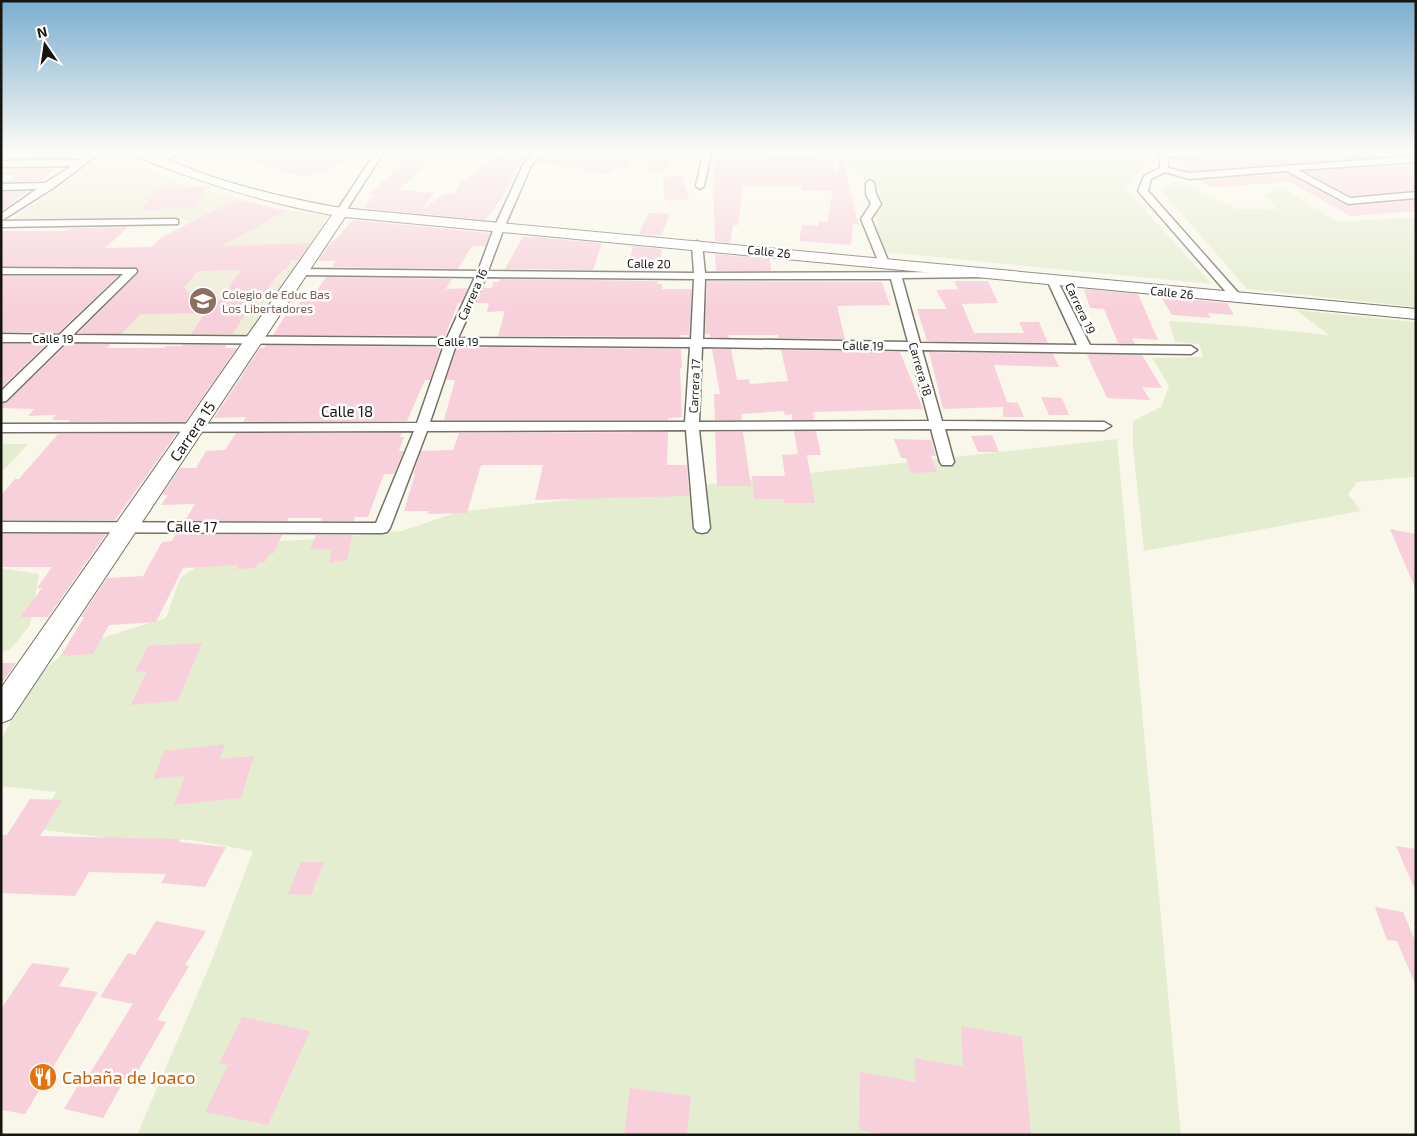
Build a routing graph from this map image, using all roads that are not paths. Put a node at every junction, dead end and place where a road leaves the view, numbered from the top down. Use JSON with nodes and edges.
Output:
{"nodes":[{"id":1,"x":24,"y":203,"type":"edge"},
{"id":2,"x":289,"y":203,"type":"edge"},
{"id":3,"x":347,"y":203,"type":"edge"},
{"id":4,"x":510,"y":203,"type":"edge"},
{"id":5,"x":876,"y":203,"type":"edge"},
{"id":6,"x":1153,"y":203,"type":"edge"},
{"id":7,"x":341,"y":212,"type":"junction"},
{"id":8,"x":1,"y":218,"type":"edge"},
{"id":9,"x":175,"y":222,"type":"dead end"},
{"id":10,"x":1,"y":224,"type":"edge"},
{"id":11,"x":499,"y":228,"type":"junction"},
{"id":12,"x":697,"y":244,"type":"junction"},
{"id":13,"x":884,"y":263,"type":"junction"},
{"id":14,"x":1,"y":271,"type":"edge"},
{"id":15,"x":300,"y":272,"type":"junction"},
{"id":16,"x":482,"y":274,"type":"junction"},
{"id":17,"x":998,"y":274,"type":"junction"},
{"id":18,"x":700,"y":276,"type":"junction"},
{"id":19,"x":896,"y":276,"type":"junction"},
{"id":20,"x":1052,"y":280,"type":"junction"},
{"id":21,"x":1237,"y":298,"type":"junction"},
{"id":22,"x":1416,"y":314,"type":"edge"},
{"id":23,"x":1,"y":338,"type":"edge"},
{"id":24,"x":63,"y":338,"type":"junction"},
{"id":25,"x":254,"y":340,"type":"junction"},
{"id":26,"x":451,"y":341,"type":"junction"},
{"id":27,"x":697,"y":343,"type":"junction"},
{"id":28,"x":914,"y":346,"type":"junction"},
{"id":29,"x":1085,"y":348,"type":"junction"},
{"id":30,"x":1191,"y":350,"type":"dead end"},
{"id":31,"x":1,"y":398,"type":"edge"},
{"id":32,"x":692,"y":425,"type":"junction"},
{"id":33,"x":937,"y":425,"type":"junction"},
{"id":34,"x":1104,"y":426,"type":"dead end"},
{"id":35,"x":422,"y":427,"type":"junction"},
{"id":36,"x":1,"y":428,"type":"edge"},
{"id":37,"x":194,"y":428,"type":"junction"},
{"id":38,"x":947,"y":462,"type":"dead end"},
{"id":39,"x":128,"y":526,"type":"junction"},
{"id":40,"x":1,"y":528,"type":"edge"},
{"id":41,"x":382,"y":528,"type":"joint"},
{"id":42,"x":702,"y":528,"type":"dead end"},
{"id":43,"x":1,"y":711,"type":"edge"}],
"edges":[{"from":1,"to":8,"type":"street"},
{"from":2,"to":7,"type":"street","name":"Calle 26"},
{"from":3,"to":7,"type":"street","name":"Carrera 15"},
{"from":4,"to":11,"type":"street","name":"Carrera 16"},
{"from":5,"to":13,"type":"street"},
{"from":6,"to":21,"type":"street"},
{"from":7,"to":11,"type":"street","name":"Calle 26"},
{"from":7,"to":15,"type":"street","name":"Carrera 15"},
{"from":9,"to":10,"type":"street"},
{"from":11,"to":12,"type":"street","name":"Calle 26"},
{"from":11,"to":16,"type":"street","name":"Carrera 16"},
{"from":12,"to":13,"type":"street","name":"Calle 26"},
{"from":12,"to":18,"type":"street","name":"Carrera 17"},
{"from":13,"to":17,"type":"street","name":"Calle 26"},
{"from":14,"to":24,"type":"street"},
{"from":15,"to":16,"type":"street","name":"Calle 20"},
{"from":15,"to":25,"type":"street","name":"Carrera 15"},
{"from":16,"to":18,"type":"street","name":"Calle 20"},
{"from":16,"to":26,"type":"street","name":"Carrera 16"},
{"from":17,"to":19,"type":"street","name":"Calle 20"},
{"from":17,"to":20,"type":"street","name":"Calle 26"},
{"from":18,"to":19,"type":"street","name":"Calle 20"},
{"from":18,"to":27,"type":"street","name":"Carrera 17"},
{"from":19,"to":28,"type":"street","name":"Carrera 18"},
{"from":20,"to":21,"type":"street","name":"Calle 26"},
{"from":20,"to":29,"type":"street","name":"Carrera 19"},
{"from":21,"to":22,"type":"street","name":"Calle 26"},
{"from":23,"to":24,"type":"street","name":"Calle 19"},
{"from":24,"to":25,"type":"street","name":"Calle 19"},
{"from":24,"to":31,"type":"street"},
{"from":25,"to":26,"type":"street","name":"Calle 19"},
{"from":25,"to":37,"type":"street","name":"Carrera 15"},
{"from":26,"to":27,"type":"street","name":"Calle 19"},
{"from":26,"to":35,"type":"street","name":"Carrera 16"},
{"from":27,"to":28,"type":"street","name":"Calle 19"},
{"from":27,"to":32,"type":"street","name":"Carrera 17"},
{"from":28,"to":29,"type":"street","name":"Calle 19"},
{"from":28,"to":33,"type":"street","name":"Carrera 18"},
{"from":29,"to":30,"type":"street","name":"Calle 19"},
{"from":32,"to":33,"type":"street","name":"Calle 18"},
{"from":32,"to":35,"type":"street","name":"Calle 18"},
{"from":32,"to":42,"type":"street","name":"Carrera 17"},
{"from":33,"to":34,"type":"street","name":"Calle 18"},
{"from":33,"to":38,"type":"street","name":"Carrera 18"},
{"from":35,"to":37,"type":"street","name":"Calle 18"},
{"from":35,"to":41,"type":"street","name":"Carrera 16"},
{"from":36,"to":37,"type":"street","name":"Calle 18"},
{"from":37,"to":39,"type":"street","name":"Carrera 15"},
{"from":39,"to":40,"type":"street","name":"Calle 17"},
{"from":39,"to":41,"type":"street","name":"Calle 17"},
{"from":39,"to":43,"type":"street","name":"Carrera 15"}]}
